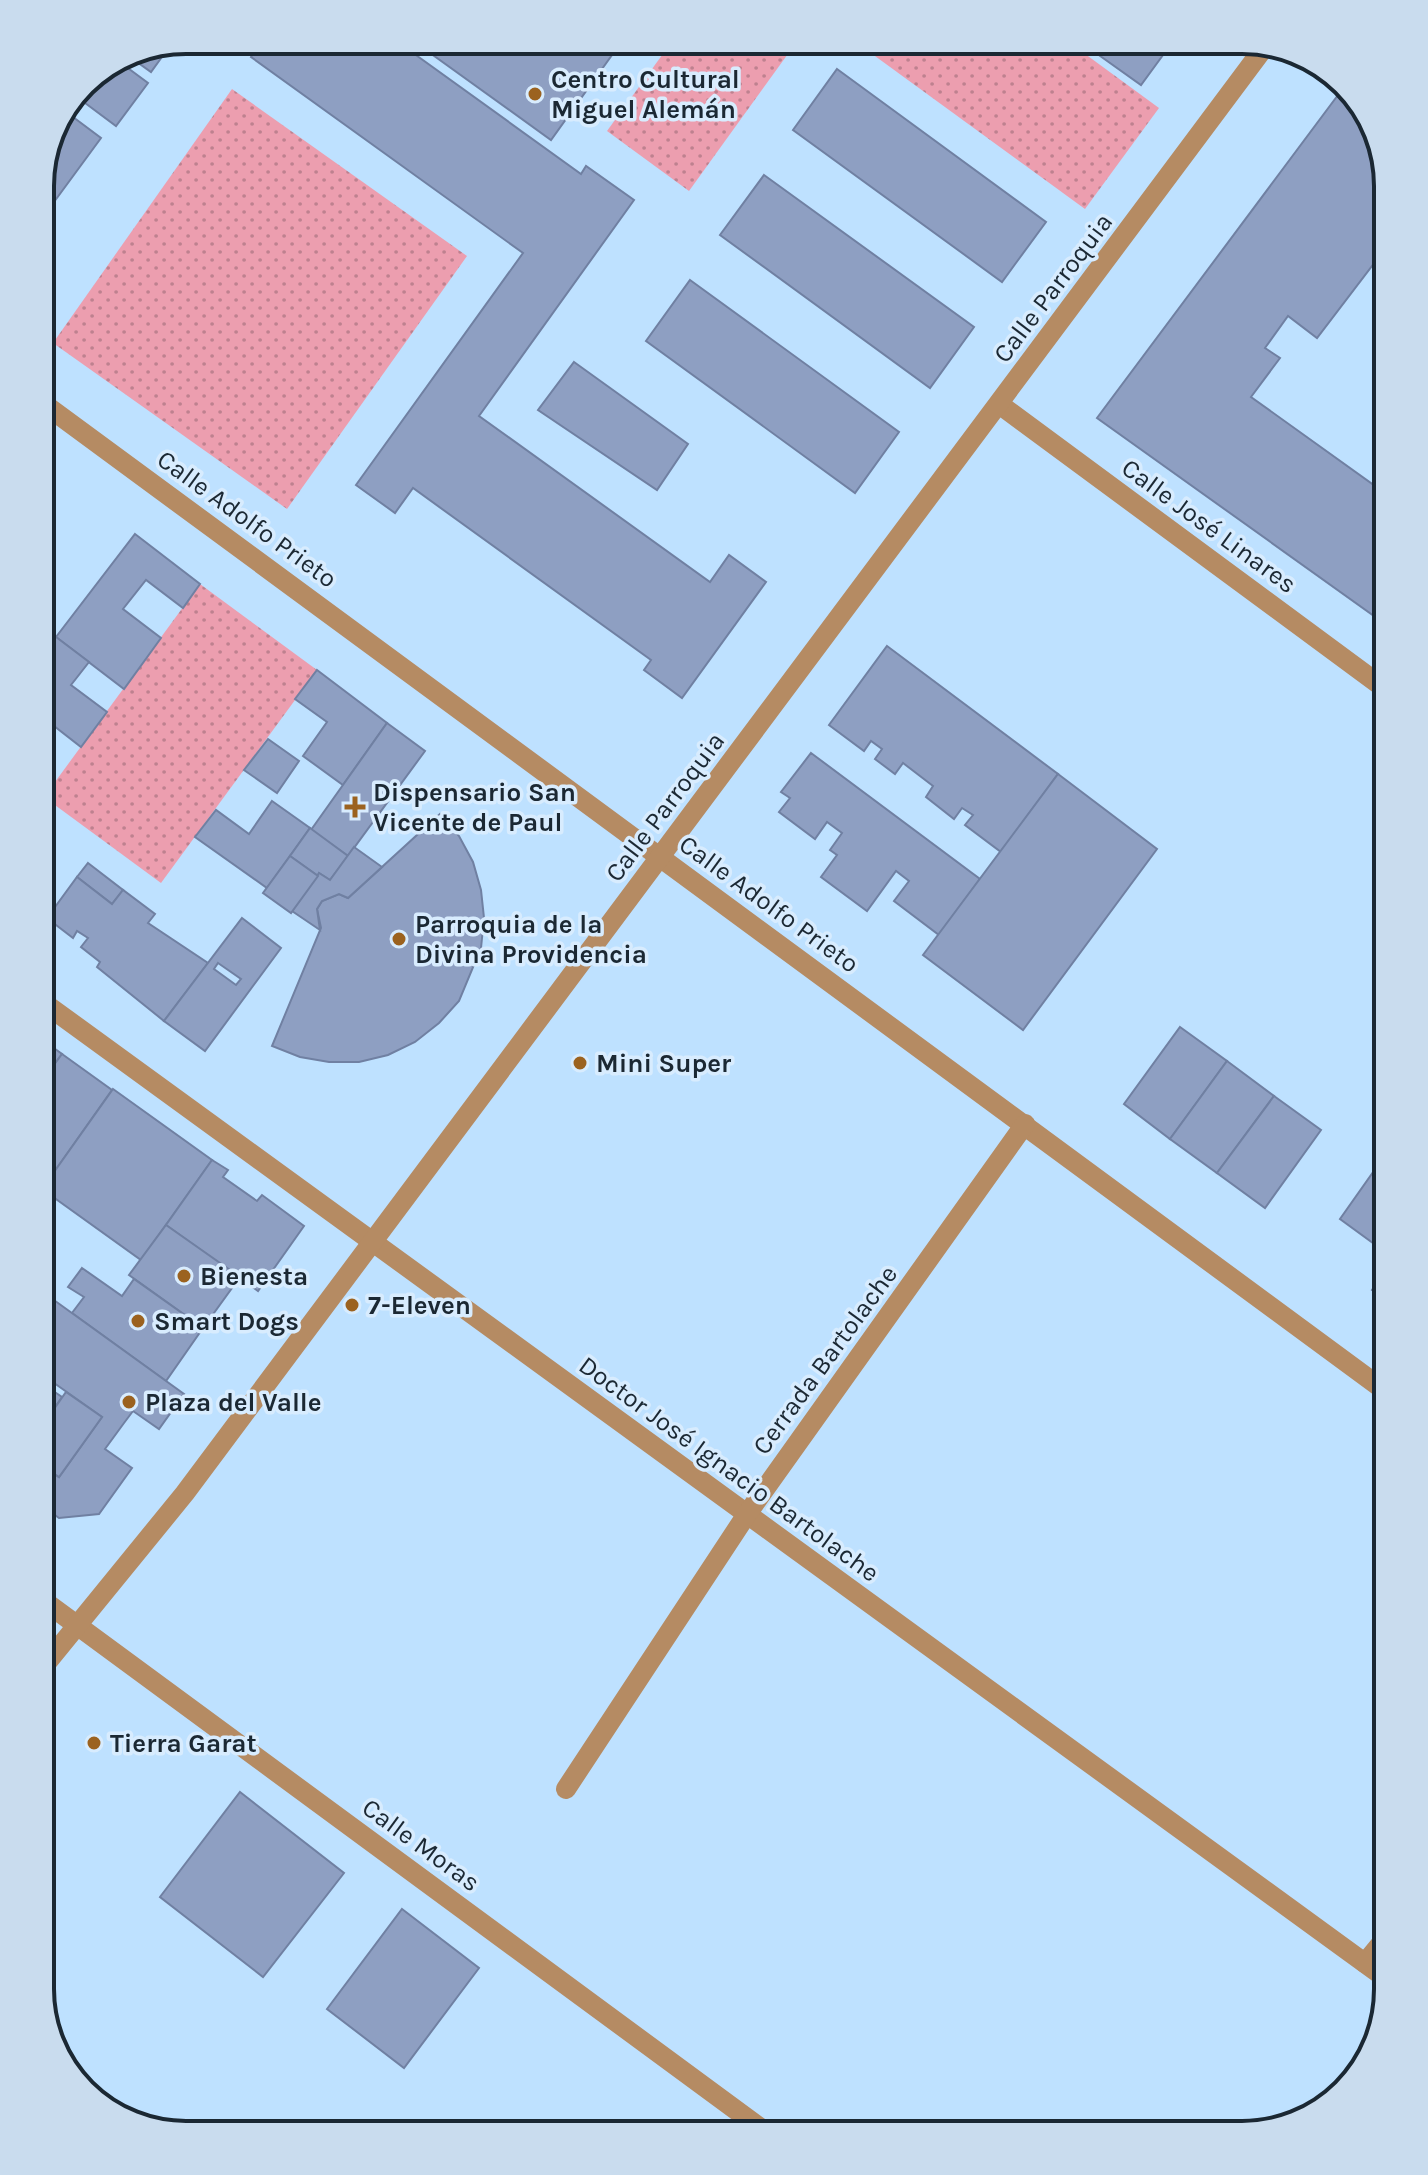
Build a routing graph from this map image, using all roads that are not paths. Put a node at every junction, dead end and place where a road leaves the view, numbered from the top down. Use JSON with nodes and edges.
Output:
{"nodes":[{"id":1,"x":1258,"y":55,"type":"edge"},
{"id":2,"x":999,"y":404,"type":"junction"},
{"id":3,"x":54,"y":411,"type":"edge"},
{"id":4,"x":1374,"y":681,"type":"edge"},
{"id":5,"x":660,"y":857,"type":"junction"},
{"id":6,"x":54,"y":1010,"type":"edge"},
{"id":7,"x":1025,"y":1124,"type":"junction"},
{"id":8,"x":372,"y":1243,"type":"junction"},
{"id":9,"x":1374,"y":1383,"type":"edge"},
{"id":10,"x":747,"y":1514,"type":"junction"},
{"id":11,"x":54,"y":1609,"type":"edge"},
{"id":12,"x":77,"y":1626,"type":"junction"},
{"id":13,"x":54,"y":1654,"type":"edge"},
{"id":14,"x":566,"y":1789,"type":"dead end"},
{"id":15,"x":1374,"y":1952,"type":"edge"},
{"id":16,"x":1365,"y":1963,"type":"junction"},
{"id":17,"x":1374,"y":1970,"type":"edge"},
{"id":18,"x":747,"y":2121,"type":"edge"}],
"edges":[{"from":1,"to":2,"type":"street","name":"Calle Parroquia"},
{"from":2,"to":4,"type":"street","name":"Calle José Linares"},
{"from":2,"to":5,"type":"street","name":"Calle Parroquia"},
{"from":3,"to":5,"type":"street","name":"Calle Adolfo Prieto"},
{"from":5,"to":7,"type":"street","name":"Calle Adolfo Prieto"},
{"from":5,"to":8,"type":"street","name":"Calle Parroquia"},
{"from":6,"to":8,"type":"street","name":"Doctor José Ignacio Bartolache"},
{"from":7,"to":9,"type":"street","name":"Calle Adolfo Prieto"},
{"from":7,"to":10,"type":"street","name":"Cerrada Bartolache"},
{"from":8,"to":10,"type":"street","name":"Doctor José Ignacio Bartolache"},
{"from":8,"to":12,"type":"street","name":"Calle Parroquia"},
{"from":10,"to":14,"type":"street","name":"Cerrada Bartolache"},
{"from":10,"to":16,"type":"street","name":"Doctor José Ignacio Bartolache"},
{"from":11,"to":12,"type":"street","name":"Calle Moras"},
{"from":12,"to":13,"type":"street","name":"Calle Parroquia"},
{"from":12,"to":18,"type":"street","name":"Calle Moras"},
{"from":15,"to":16,"type":"street"},
{"from":16,"to":17,"type":"street","name":"Doctor José Ignacio Bartolache"}]}
